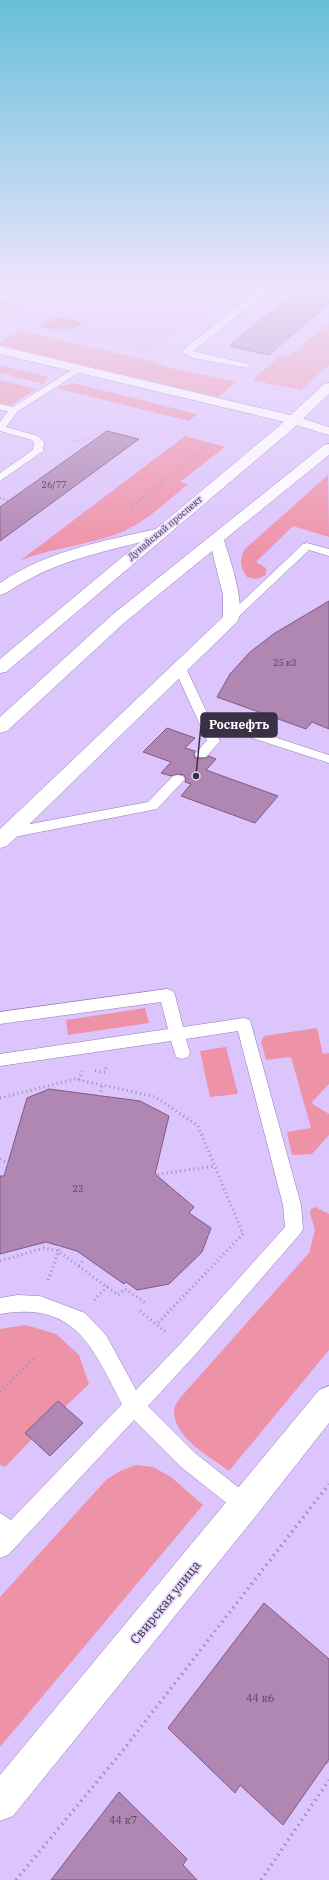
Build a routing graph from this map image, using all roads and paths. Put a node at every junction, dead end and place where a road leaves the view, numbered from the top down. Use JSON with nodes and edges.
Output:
{"nodes":[{"id":1,"x":62,"y":379,"type":"edge"},
{"id":2,"x":78,"y":379,"type":"edge"},
{"id":3,"x":115,"y":379,"type":"edge"},
{"id":4,"x":252,"y":382,"type":"dead end"},
{"id":5,"x":329,"y":387,"type":"edge"},
{"id":6,"x":297,"y":393,"type":"dead end"},
{"id":7,"x":0,"y":407,"type":"edge"},
{"id":8,"x":14,"y":410,"type":"junction"},
{"id":9,"x":288,"y":425,"type":"junction"},
{"id":10,"x":0,"y":428,"type":"edge"},
{"id":11,"x":329,"y":431,"type":"edge"},
{"id":12,"x":329,"y":434,"type":"edge"},
{"id":13,"x":95,"y":439,"type":"dead end"},
{"id":14,"x":214,"y":440,"type":"dead end"},
{"id":15,"x":67,"y":441,"type":"dead end"},
{"id":16,"x":329,"y":448,"type":"edge"},
{"id":17,"x":0,"y":478,"type":"edge"},
{"id":18,"x":0,"y":498,"type":"edge"},
{"id":19,"x":9,"y":501,"type":"dead end"},
{"id":20,"x":130,"y":508,"type":"dead end"},
{"id":21,"x":160,"y":533,"type":"junction"},
{"id":22,"x":216,"y":538,"type":"junction"},
{"id":23,"x":329,"y":553,"type":"edge"},
{"id":24,"x":0,"y":590,"type":"edge"},
{"id":25,"x":231,"y":618,"type":"junction"},
{"id":26,"x":0,"y":668,"type":"edge"},
{"id":27,"x":180,"y":668,"type":"junction"},
{"id":28,"x":204,"y":718,"type":"junction"},
{"id":29,"x":0,"y":727,"type":"edge"},
{"id":30,"x":201,"y":754,"type":"dead end"},
{"id":31,"x":329,"y":759,"type":"edge"},
{"id":32,"x":178,"y":779,"type":"dead end"},
{"id":33,"x":4,"y":837,"type":"edge"},
{"id":34,"x":0,"y":1018,"type":"edge"},
{"id":35,"x":177,"y":1033,"type":"junction"},
{"id":36,"x":182,"y":1053,"type":"dead end"},
{"id":37,"x":0,"y":1060,"type":"edge"},
{"id":38,"x":83,"y":1069,"type":"dead end"},
{"id":39,"x":79,"y":1080,"type":"junction"},
{"id":40,"x":102,"y":1085,"type":"junction"},
{"id":41,"x":100,"y":1096,"type":"dead end"},
{"id":42,"x":0,"y":1098,"type":"edge"},
{"id":43,"x":0,"y":1160,"type":"edge"},
{"id":44,"x":215,"y":1166,"type":"junction"},
{"id":45,"x":14,"y":1168,"type":"dead end"},
{"id":46,"x":140,"y":1177,"type":"dead end"},
{"id":47,"x":61,"y":1245,"type":"dead end"},
{"id":48,"x":58,"y":1251,"type":"junction"},
{"id":49,"x":0,"y":1261,"type":"edge"},
{"id":50,"x":83,"y":1262,"type":"dead end"},
{"id":51,"x":79,"y":1266,"type":"junction"},
{"id":52,"x":110,"y":1284,"type":"dead end"},
{"id":53,"x":107,"y":1287,"type":"junction"},
{"id":54,"x":92,"y":1302,"type":"dead end"},
{"id":55,"x":40,"y":1304,"type":"junction"},
{"id":56,"x":147,"y":1304,"type":"dead end"},
{"id":57,"x":0,"y":1306,"type":"edge"},
{"id":58,"x":140,"y":1312,"type":"dead end"},
{"id":59,"x":156,"y":1325,"type":"junction"},
{"id":60,"x":188,"y":1349,"type":"junction"},
{"id":61,"x":34,"y":1358,"type":"dead end"},
{"id":62,"x":0,"y":1391,"type":"edge"},
{"id":63,"x":329,"y":1400,"type":"edge"},
{"id":64,"x":134,"y":1406,"type":"junction"},
{"id":65,"x":329,"y":1484,"type":"edge"},
{"id":66,"x":245,"y":1505,"type":"junction"},
{"id":67,"x":4,"y":1535,"type":"edge"},
{"id":68,"x":329,"y":1780,"type":"edge"},
{"id":69,"x":0,"y":1803,"type":"edge"},
{"id":70,"x":16,"y":1880,"type":"edge"},
{"id":71,"x":261,"y":1880,"type":"edge"}],
"edges":[{"from":1,"to":8,"type":"lane"},
{"from":2,"to":9,"type":"main road"},
{"from":3,"to":9,"type":"main road"},
{"from":4,"to":6,"type":"path"},
{"from":5,"to":9,"type":"main road","name":"Дунайский проспект"},
{"from":7,"to":8,"type":"lane"},
{"from":8,"to":10,"type":"lane"},
{"from":9,"to":11,"type":"main road"},
{"from":9,"to":12,"type":"main road"},
{"from":9,"to":21,"type":"main road","name":"Дунайский проспект"},
{"from":10,"to":17,"type":"lane"},
{"from":13,"to":15,"type":"path"},
{"from":14,"to":20,"type":"path"},
{"from":16,"to":22,"type":"main road"},
{"from":18,"to":19,"type":"path"},
{"from":21,"to":24,"type":"main road"},
{"from":21,"to":26,"type":"main road","name":"Дунайский проспект"},
{"from":22,"to":25,"type":"main road"},
{"from":22,"to":29,"type":"main road"},
{"from":23,"to":25,"type":"lane"},
{"from":25,"to":27,"type":"main road"},
{"from":27,"to":28,"type":"lane"},
{"from":27,"to":33,"type":"main road"},
{"from":28,"to":30,"type":"lane"},
{"from":28,"to":31,"type":"lane"},
{"from":32,"to":33,"type":"lane"},
{"from":34,"to":35,"type":"lane"},
{"from":35,"to":36,"type":"lane"},
{"from":35,"to":37,"type":"lane"},
{"from":35,"to":60,"type":"lane"},
{"from":38,"to":39,"type":"path"},
{"from":39,"to":40,"type":"path"},
{"from":39,"to":42,"type":"path"},
{"from":40,"to":41,"type":"path"},
{"from":40,"to":44,"type":"path"},
{"from":43,"to":45,"type":"path"},
{"from":44,"to":46,"type":"path"},
{"from":44,"to":59,"type":"path"},
{"from":47,"to":48,"type":"path"},
{"from":48,"to":49,"type":"path"},
{"from":48,"to":51,"type":"path"},
{"from":48,"to":55,"type":"path"},
{"from":50,"to":51,"type":"path"},
{"from":51,"to":53,"type":"path"},
{"from":52,"to":53,"type":"path"},
{"from":53,"to":54,"type":"path"},
{"from":53,"to":56,"type":"path"},
{"from":55,"to":57,"type":"lane"},
{"from":55,"to":64,"type":"lane"},
{"from":58,"to":59,"type":"path"},
{"from":59,"to":60,"type":"path"},
{"from":60,"to":64,"type":"lane"},
{"from":61,"to":62,"type":"path"},
{"from":63,"to":66,"type":"main road","name":"Свирская улица"},
{"from":64,"to":66,"type":"lane"},
{"from":64,"to":67,"type":"lane"},
{"from":65,"to":70,"type":"path"},
{"from":66,"to":69,"type":"main road","name":"Свирская улица"},
{"from":68,"to":71,"type":"path"}]}
